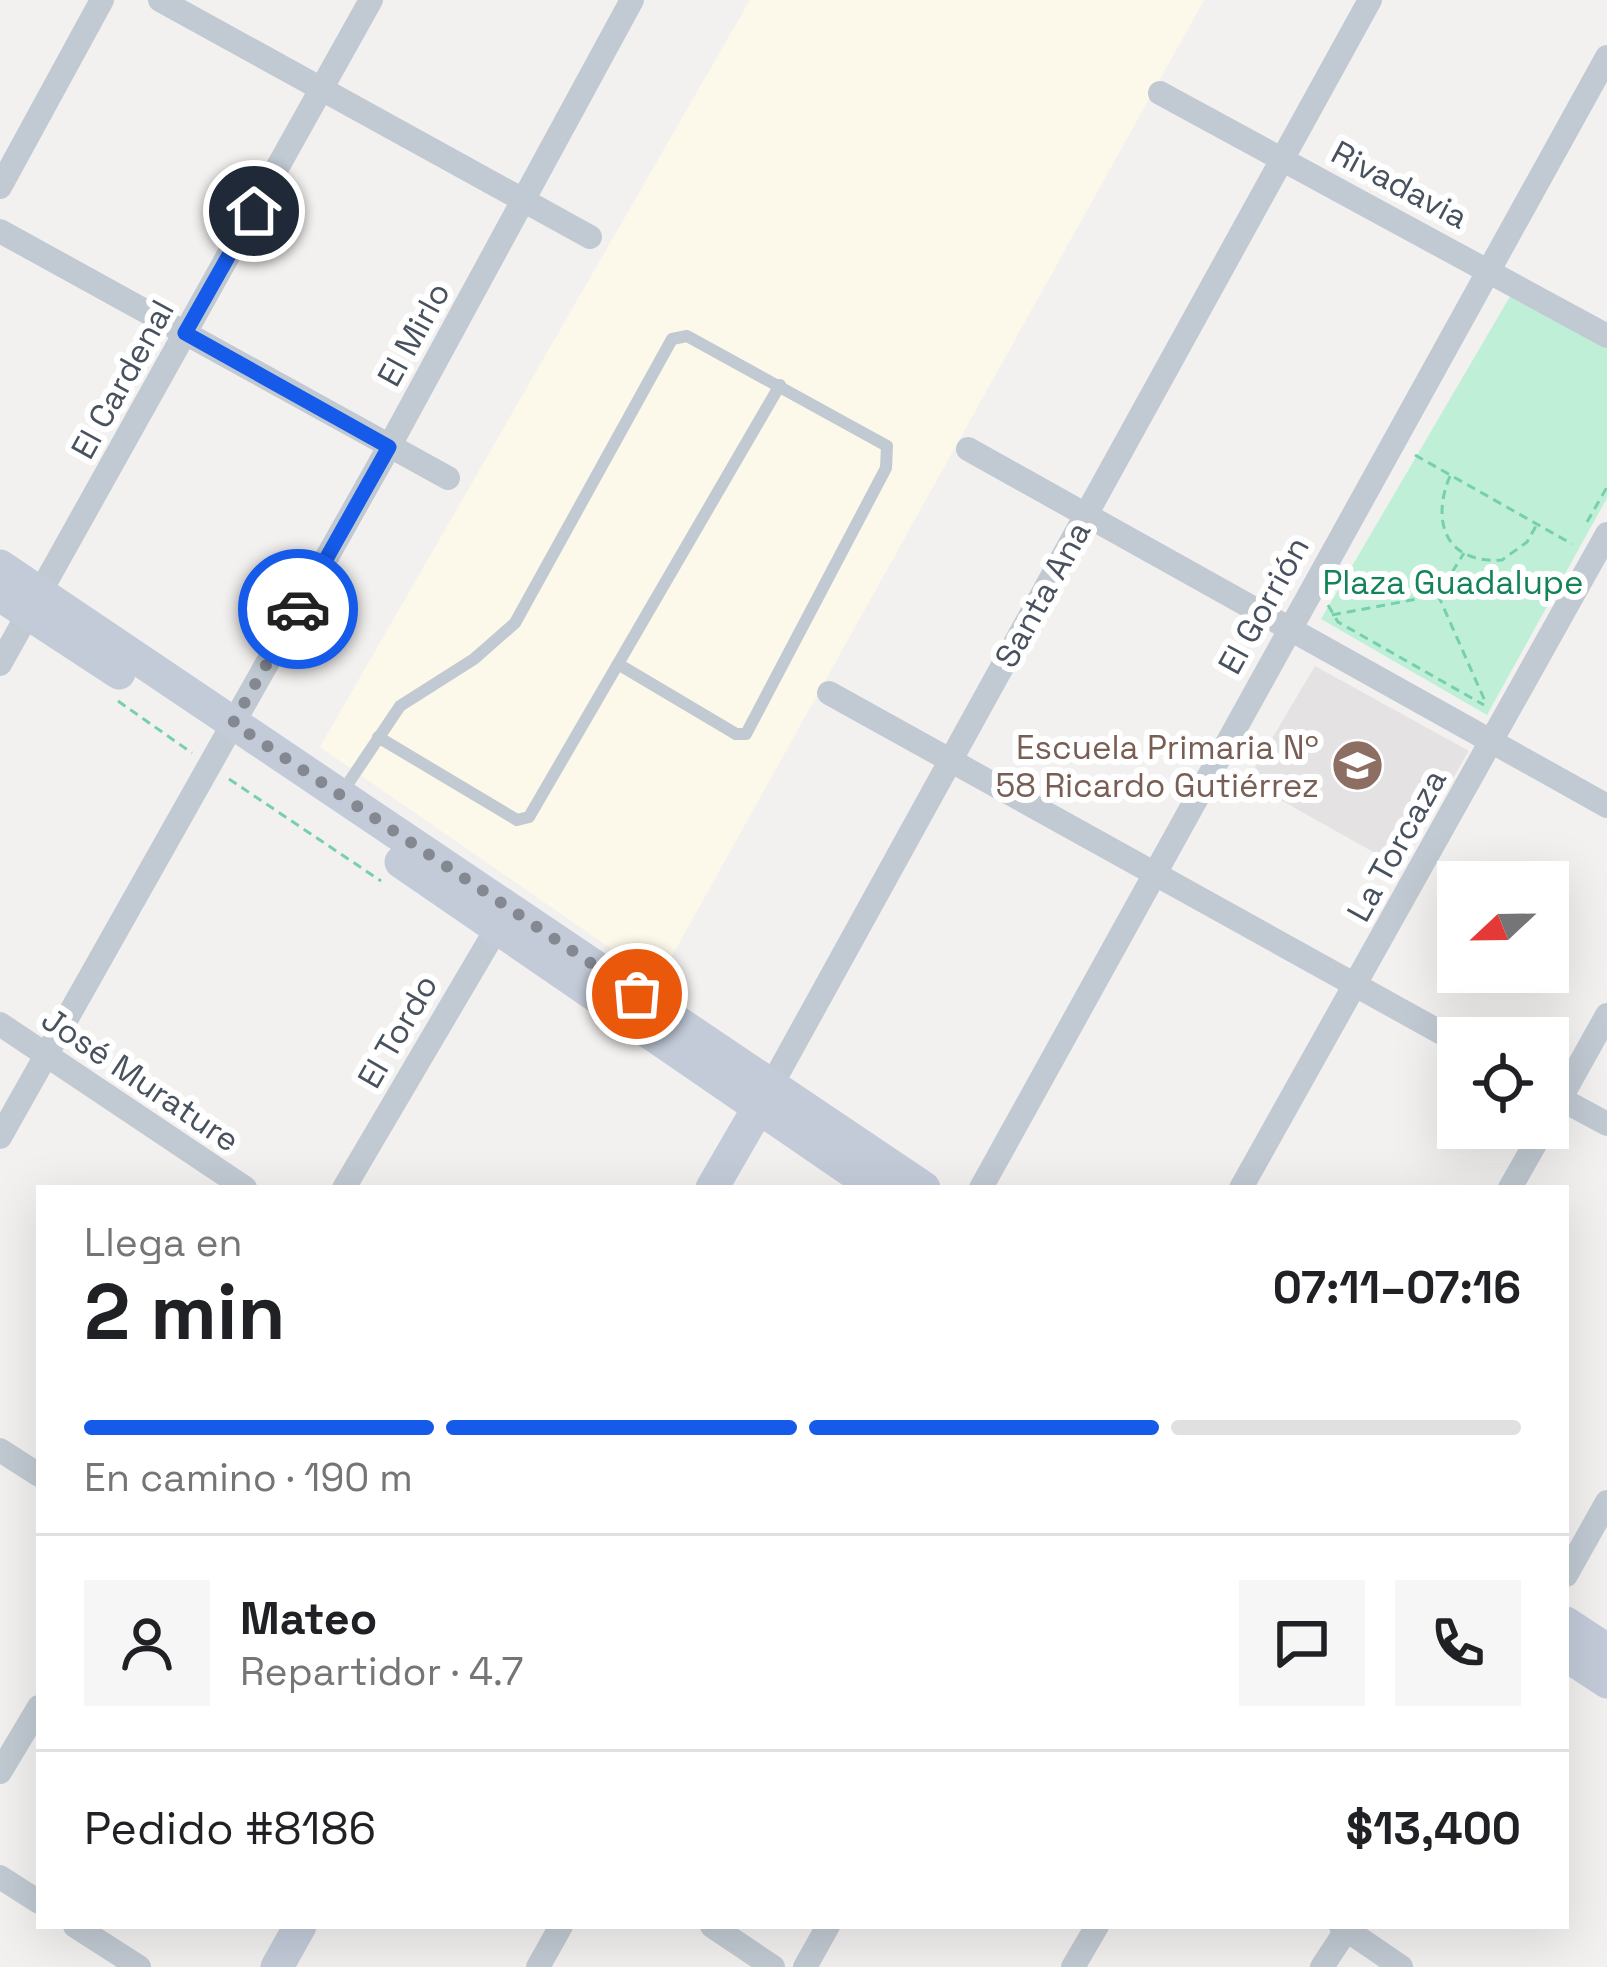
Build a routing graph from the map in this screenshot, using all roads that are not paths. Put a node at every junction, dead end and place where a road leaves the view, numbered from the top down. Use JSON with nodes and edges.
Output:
{"nodes":[{"id":1,"x":102,"y":0,"type":"edge"},
{"id":2,"x":160,"y":0,"type":"edge"},
{"id":3,"x":371,"y":0,"type":"edge"},
{"id":4,"x":632,"y":0,"type":"edge"},
{"id":5,"x":1370,"y":0,"type":"edge"},
{"id":6,"x":1607,"y":56,"type":"edge"},
{"id":7,"x":322,"y":89,"type":"junction"},
{"id":8,"x":1160,"y":93,"type":"dead end"},
{"id":9,"x":1283,"y":160,"type":"junction"},
{"id":10,"x":0,"y":187,"type":"edge"},
{"id":11,"x":522,"y":202,"type":"junction"},
{"id":12,"x":0,"y":231,"type":"edge"},
{"id":13,"x":590,"y":238,"type":"dead end"},
{"id":14,"x":1488,"y":268,"type":"junction"},
{"id":15,"x":185,"y":333,"type":"junction"},
{"id":16,"x":1607,"y":336,"type":"edge"},
{"id":17,"x":780,"y":386,"type":"junction"},
{"id":18,"x":389,"y":447,"type":"junction"},
{"id":19,"x":968,"y":448,"type":"dead end"},
{"id":20,"x":448,"y":478,"type":"dead end"},
{"id":21,"x":1086,"y":514,"type":"junction"},
{"id":22,"x":1607,"y":534,"type":"edge"},
{"id":23,"x":0,"y":566,"type":"edge"},
{"id":24,"x":22,"y":600,"type":"edge"},
{"id":25,"x":1289,"y":624,"type":"junction"},
{"id":26,"x":0,"y":664,"type":"edge"},
{"id":27,"x":618,"y":664,"type":"junction"},
{"id":28,"x":829,"y":693,"type":"dead end"},
{"id":29,"x":227,"y":731,"type":"junction"},
{"id":30,"x":379,"y":737,"type":"junction"},
{"id":31,"x":1492,"y":741,"type":"junction"},
{"id":32,"x":950,"y":762,"type":"junction"},
{"id":33,"x":335,"y":804,"type":"junction"},
{"id":34,"x":1607,"y":806,"type":"edge"},
{"id":35,"x":1156,"y":870,"type":"junction"},
{"id":36,"x":503,"y":917,"type":"junction"},
{"id":37,"x":1356,"y":985,"type":"junction"},
{"id":38,"x":1607,"y":1015,"type":"edge"},
{"id":39,"x":0,"y":1024,"type":"edge"},
{"id":40,"x":1437,"y":1030,"type":"edge"},
{"id":41,"x":46,"y":1055,"type":"junction"},
{"id":42,"x":1569,"y":1078,"type":"edge"},
{"id":43,"x":765,"y":1098,"type":"junction"},
{"id":44,"x":1569,"y":1115,"type":"edge"},
{"id":45,"x":1607,"y":1124,"type":"edge"},
{"id":46,"x":0,"y":1137,"type":"edge"},
{"id":47,"x":1530,"y":1149,"type":"edge"},
{"id":48,"x":241,"y":1185,"type":"edge"},
{"id":49,"x":346,"y":1185,"type":"edge"},
{"id":50,"x":714,"y":1185,"type":"edge"},
{"id":51,"x":872,"y":1185,"type":"edge"},
{"id":52,"x":919,"y":1185,"type":"edge"},
{"id":53,"x":983,"y":1185,"type":"edge"},
{"id":54,"x":1243,"y":1185,"type":"edge"},
{"id":55,"x":1512,"y":1185,"type":"edge"},
{"id":56,"x":0,"y":1450,"type":"edge"},
{"id":57,"x":36,"y":1473,"type":"edge"},
{"id":58,"x":1607,"y":1502,"type":"edge"},
{"id":59,"x":1569,"y":1570,"type":"edge"},
{"id":60,"x":1569,"y":1625,"type":"edge"},
{"id":61,"x":1607,"y":1649,"type":"edge"},
{"id":62,"x":1569,"y":1657,"type":"edge"},
{"id":63,"x":1607,"y":1682,"type":"edge"},
{"id":64,"x":36,"y":1712,"type":"edge"},
{"id":65,"x":0,"y":1772,"type":"edge"},
{"id":66,"x":0,"y":1877,"type":"edge"},
{"id":67,"x":36,"y":1901,"type":"edge"},
{"id":68,"x":80,"y":1929,"type":"edge"},
{"id":69,"x":297,"y":1929,"type":"edge"},
{"id":70,"x":559,"y":1929,"type":"edge"},
{"id":71,"x":716,"y":1929,"type":"edge"},
{"id":72,"x":827,"y":1929,"type":"edge"},
{"id":73,"x":1095,"y":1929,"type":"edge"},
{"id":74,"x":1344,"y":1929,"type":"edge"},
{"id":75,"x":1348,"y":1929,"type":"edge"},
{"id":76,"x":139,"y":1967,"type":"edge"},
{"id":77,"x":277,"y":1967,"type":"edge"},
{"id":78,"x":538,"y":1967,"type":"edge"},
{"id":79,"x":773,"y":1967,"type":"edge"},
{"id":80,"x":806,"y":1967,"type":"edge"},
{"id":81,"x":1073,"y":1967,"type":"edge"},
{"id":82,"x":1322,"y":1967,"type":"edge"},
{"id":83,"x":1400,"y":1967,"type":"edge"}],
"edges":[{"from":1,"to":10,"type":"street"},
{"from":2,"to":7,"type":"street"},
{"from":3,"to":7,"type":"street","name":"El Cardenal"},
{"from":4,"to":11,"type":"street","name":"El Mirlo"},
{"from":5,"to":9,"type":"street","name":"Santa Ana"},
{"from":6,"to":14,"type":"street","name":"El Gorrión"},
{"from":7,"to":11,"type":"street"},
{"from":7,"to":15,"type":"street","name":"El Cardenal"},
{"from":8,"to":9,"type":"street","name":"Rivadavia"},
{"from":9,"to":14,"type":"street","name":"Rivadavia"},
{"from":9,"to":21,"type":"street","name":"Santa Ana"},
{"from":11,"to":13,"type":"street"},
{"from":11,"to":18,"type":"street","name":"El Mirlo"},
{"from":12,"to":15,"type":"street"},
{"from":14,"to":16,"type":"street","name":"Rivadavia"},
{"from":14,"to":25,"type":"street","name":"El Gorrión"},
{"from":15,"to":18,"type":"street"},
{"from":15,"to":24,"type":"street","name":"El Cardenal"},
{"from":17,"to":27,"type":"lane"},
{"from":17,"to":27,"type":"lane"},
{"from":17,"to":30,"type":"lane"},
{"from":18,"to":20,"type":"street"},
{"from":18,"to":29,"type":"street","name":"El Mirlo"},
{"from":19,"to":21,"type":"street"},
{"from":21,"to":25,"type":"street"},
{"from":21,"to":32,"type":"street","name":"Santa Ana"},
{"from":22,"to":31,"type":"street","name":"La Torcaza"},
{"from":23,"to":24,"type":"main road"},
{"from":24,"to":26,"type":"street","name":"El Cardenal"},
{"from":24,"to":29,"type":"main road"},
{"from":25,"to":31,"type":"street"},
{"from":25,"to":35,"type":"street","name":"El Gorrión"},
{"from":27,"to":30,"type":"lane"},
{"from":28,"to":32,"type":"street"},
{"from":29,"to":33,"type":"main road"},
{"from":29,"to":41,"type":"street","name":"El Mirlo"},
{"from":30,"to":33,"type":"lane"},
{"from":31,"to":34,"type":"street"},
{"from":31,"to":37,"type":"street","name":"La Torcaza"},
{"from":32,"to":35,"type":"street"},
{"from":32,"to":43,"type":"street","name":"Santa Ana"},
{"from":33,"to":36,"type":"main road"},
{"from":35,"to":37,"type":"street"},
{"from":35,"to":53,"type":"street","name":"El Gorrión"},
{"from":36,"to":43,"type":"main road"},
{"from":36,"to":49,"type":"street","name":"El Tordo"},
{"from":37,"to":40,"type":"street"},
{"from":37,"to":54,"type":"street","name":"La Torcaza"},
{"from":38,"to":42,"type":"street"},
{"from":39,"to":41,"type":"street","name":"José Murature"},
{"from":41,"to":46,"type":"street","name":"El Mirlo"},
{"from":41,"to":48,"type":"street","name":"José Murature"},
{"from":43,"to":50,"type":"main road","name":"Santa Ana"},
{"from":43,"to":51,"type":"main road"},
{"from":43,"to":52,"type":"main road"},
{"from":44,"to":45,"type":"street"},
{"from":47,"to":55,"type":"street"},
{"from":56,"to":57,"type":"street"},
{"from":58,"to":59,"type":"street"},
{"from":60,"to":61,"type":"main road"},
{"from":62,"to":63,"type":"main road"},
{"from":64,"to":65,"type":"street"},
{"from":66,"to":67,"type":"street"},
{"from":68,"to":76,"type":"street"},
{"from":69,"to":77,"type":"main road"},
{"from":70,"to":78,"type":"street"},
{"from":71,"to":79,"type":"street"},
{"from":72,"to":80,"type":"street"},
{"from":73,"to":81,"type":"street"},
{"from":74,"to":82,"type":"street"},
{"from":75,"to":83,"type":"street"}]}
